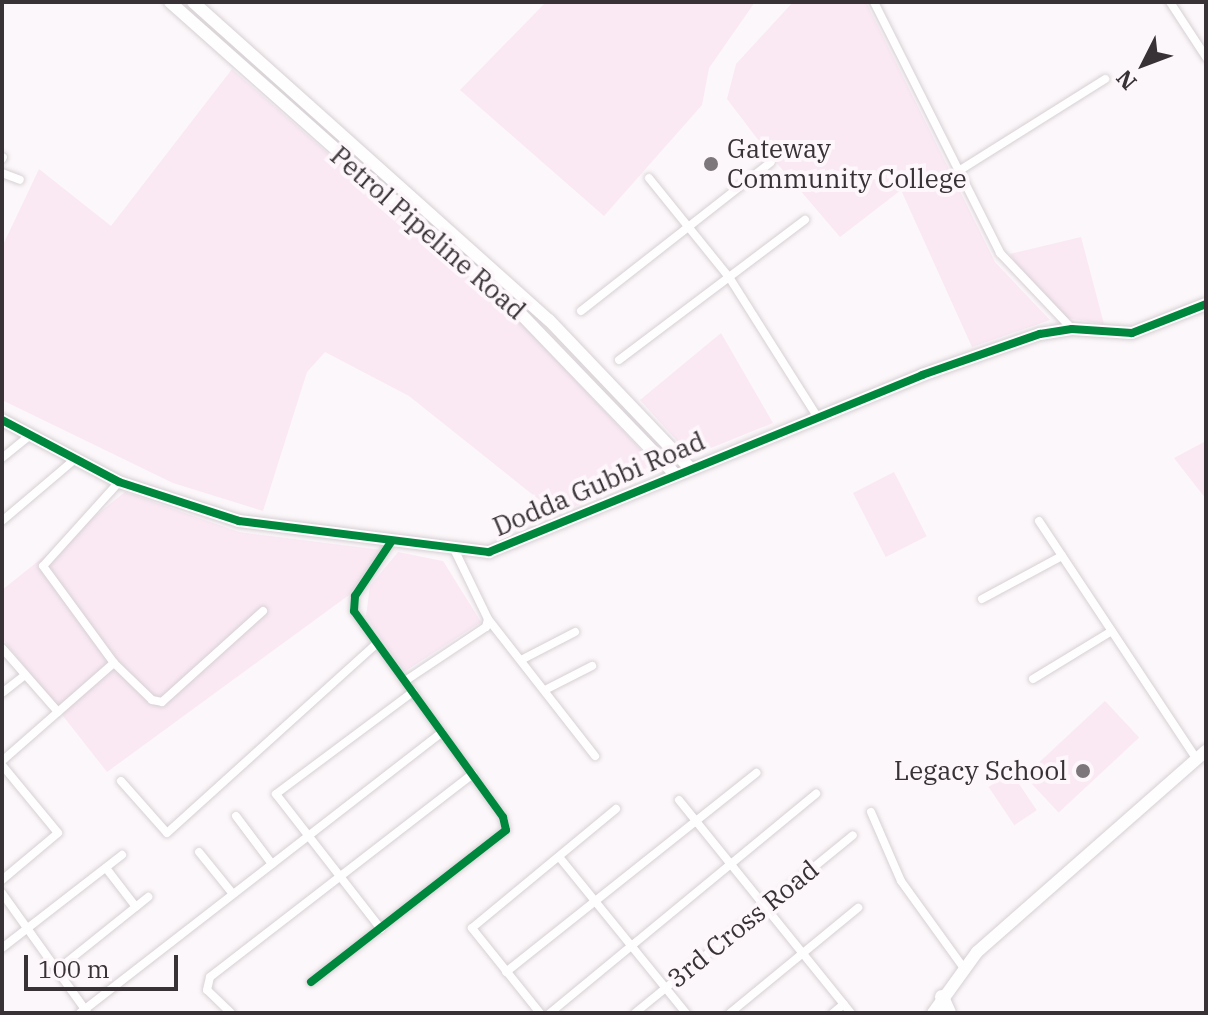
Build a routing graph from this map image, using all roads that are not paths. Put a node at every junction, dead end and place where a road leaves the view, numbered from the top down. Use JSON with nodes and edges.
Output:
{"nodes":[{"id":1,"x":170,"y":2,"type":"edge"},
{"id":2,"x":193,"y":2,"type":"edge"},
{"id":3,"x":874,"y":2,"type":"edge"},
{"id":4,"x":1170,"y":2,"type":"edge"},
{"id":5,"x":1206,"y":57,"type":"edge"},
{"id":6,"x":1105,"y":79,"type":"dead end"},
{"id":7,"x":365,"y":157,"type":"junction"},
{"id":8,"x":771,"y":162,"type":"dead end"},
{"id":9,"x":354,"y":168,"type":"junction"},
{"id":10,"x":957,"y":172,"type":"junction"},
{"id":11,"x":2,"y":173,"type":"edge"},
{"id":12,"x":649,"y":178,"type":"dead end"},
{"id":13,"x":20,"y":180,"type":"dead end"},
{"id":14,"x":805,"y":220,"type":"dead end"},
{"id":15,"x":689,"y":225,"type":"junction"},
{"id":16,"x":729,"y":277,"type":"junction"},
{"id":17,"x":1206,"y":304,"type":"edge"},
{"id":18,"x":581,"y":311,"type":"dead end"},
{"id":19,"x":1072,"y":329,"type":"junction"},
{"id":20,"x":619,"y":360,"type":"dead end"},
{"id":21,"x":817,"y":416,"type":"junction"},
{"id":22,"x":2,"y":420,"type":"edge"},
{"id":23,"x":29,"y":436,"type":"junction"},
{"id":24,"x":2,"y":458,"type":"edge"},
{"id":25,"x":74,"y":460,"type":"junction"},
{"id":26,"x":690,"y":468,"type":"junction"},
{"id":27,"x":675,"y":474,"type":"junction"},
{"id":28,"x":119,"y":482,"type":"junction"},
{"id":29,"x":2,"y":521,"type":"edge"},
{"id":30,"x":1039,"y":521,"type":"dead end"},
{"id":31,"x":391,"y":542,"type":"junction"},
{"id":32,"x":455,"y":551,"type":"junction"},
{"id":33,"x":1062,"y":556,"type":"junction"},
{"id":34,"x":982,"y":599,"type":"dead end"},
{"id":35,"x":263,"y":611,"type":"dead end"},
{"id":36,"x":488,"y":619,"type":"junction"},
{"id":37,"x":1112,"y":631,"type":"junction"},
{"id":38,"x":575,"y":632,"type":"dead end"},
{"id":39,"x":377,"y":643,"type":"junction"},
{"id":40,"x":2,"y":648,"type":"edge"},
{"id":41,"x":521,"y":660,"type":"junction"},
{"id":42,"x":114,"y":663,"type":"junction"},
{"id":43,"x":592,"y":666,"type":"dead end"},
{"id":44,"x":25,"y":675,"type":"junction"},
{"id":45,"x":1033,"y":679,"type":"dead end"},
{"id":46,"x":405,"y":681,"type":"junction"},
{"id":47,"x":545,"y":690,"type":"junction"},
{"id":48,"x":413,"y":692,"type":"junction"},
{"id":49,"x":2,"y":693,"type":"edge"},
{"id":50,"x":58,"y":712,"type":"junction"},
{"id":51,"x":442,"y":732,"type":"junction"},
{"id":52,"x":595,"y":756,"type":"dead end"},
{"id":53,"x":1201,"y":756,"type":"edge"},
{"id":54,"x":2,"y":763,"type":"edge"},
{"id":55,"x":756,"y":773,"type":"dead end"},
{"id":56,"x":473,"y":774,"type":"junction"},
{"id":57,"x":121,"y":781,"type":"dead end"},
{"id":58,"x":816,"y":794,"type":"dead end"},
{"id":59,"x":679,"y":800,"type":"dead end"},
{"id":60,"x":616,"y":809,"type":"dead end"},
{"id":61,"x":871,"y":812,"type":"dead end"},
{"id":62,"x":236,"y":816,"type":"dead end"},
{"id":63,"x":697,"y":822,"type":"junction"},
{"id":64,"x":853,"y":835,"type":"dead end"},
{"id":65,"x":308,"y":836,"type":"junction"},
{"id":66,"x":199,"y":852,"type":"dead end"},
{"id":67,"x":122,"y":855,"type":"dead end"},
{"id":68,"x":560,"y":858,"type":"junction"},
{"id":69,"x":731,"y":861,"type":"junction"},
{"id":70,"x":272,"y":864,"type":"junction"},
{"id":71,"x":106,"y":868,"type":"junction"},
{"id":72,"x":338,"y":874,"type":"junction"},
{"id":73,"x":2,"y":880,"type":"edge"},
{"id":74,"x":2,"y":893,"type":"edge"},
{"id":75,"x":233,"y":894,"type":"junction"},
{"id":76,"x":148,"y":897,"type":"dead end"},
{"id":77,"x":596,"y":903,"type":"junction"},
{"id":78,"x":766,"y":903,"type":"junction"},
{"id":79,"x":136,"y":907,"type":"junction"},
{"id":80,"x":858,"y":908,"type":"dead end"},
{"id":81,"x":27,"y":928,"type":"junction"},
{"id":82,"x":381,"y":929,"type":"junction"},
{"id":83,"x":630,"y":944,"type":"junction"},
{"id":84,"x":2,"y":948,"type":"edge"},
{"id":85,"x":805,"y":952,"type":"junction"},
{"id":86,"x":963,"y":967,"type":"junction"},
{"id":87,"x":57,"y":970,"type":"junction"},
{"id":88,"x":506,"y":972,"type":"junction"},
{"id":89,"x":311,"y":982,"type":"dead end"},
{"id":90,"x":665,"y":987,"type":"junction"},
{"id":91,"x":942,"y":997,"type":"junction"},
{"id":92,"x":844,"y":1004,"type":"junction"},
{"id":93,"x":84,"y":1012,"type":"edge"},
{"id":94,"x":231,"y":1013,"type":"edge"},
{"id":95,"x":540,"y":1013,"type":"edge"},
{"id":96,"x":550,"y":1013,"type":"edge"},
{"id":97,"x":635,"y":1013,"type":"edge"},
{"id":98,"x":686,"y":1013,"type":"edge"},
{"id":99,"x":730,"y":1013,"type":"edge"},
{"id":100,"x":833,"y":1013,"type":"edge"},
{"id":101,"x":851,"y":1013,"type":"edge"},
{"id":102,"x":933,"y":1013,"type":"edge"},
{"id":103,"x":949,"y":1013,"type":"edge"}],
"edges":[{"from":1,"to":9,"type":"street","name":"Petrol Pipeline Road"},
{"from":2,"to":7,"type":"street","name":"Petrol Pipeline Road"},
{"from":3,"to":10,"type":"street"},
{"from":4,"to":5,"type":"street"},
{"from":6,"to":10,"type":"street"},
{"from":7,"to":9,"type":"street"},
{"from":7,"to":26,"type":"street","name":"Petrol Pipeline Road"},
{"from":8,"to":15,"type":"street"},
{"from":9,"to":27,"type":"street","name":"Petrol Pipeline Road"},
{"from":10,"to":19,"type":"street"},
{"from":11,"to":13,"type":"street"},
{"from":12,"to":15,"type":"street"},
{"from":14,"to":16,"type":"street"},
{"from":15,"to":16,"type":"street"},
{"from":15,"to":18,"type":"street"},
{"from":16,"to":20,"type":"street"},
{"from":16,"to":21,"type":"street"},
{"from":17,"to":19,"type":"street","name":"Dodda Gubbi Road"},
{"from":19,"to":21,"type":"street","name":"Dodda Gubbi Road"},
{"from":21,"to":26,"type":"street","name":"Dodda Gubbi Road"},
{"from":22,"to":23,"type":"street","name":"Dodda Gubbi Road"},
{"from":23,"to":24,"type":"street"},
{"from":23,"to":25,"type":"street","name":"Dodda Gubbi Road"},
{"from":25,"to":28,"type":"street","name":"Dodda Gubbi Road"},
{"from":25,"to":29,"type":"street"},
{"from":26,"to":27,"type":"street","name":"Dodda Gubbi Road"},
{"from":27,"to":32,"type":"street","name":"Dodda Gubbi Road"},
{"from":28,"to":31,"type":"street","name":"Dodda Gubbi Road"},
{"from":28,"to":42,"type":"street"},
{"from":30,"to":33,"type":"street"},
{"from":31,"to":32,"type":"street","name":"Dodda Gubbi Road"},
{"from":31,"to":39,"type":"street"},
{"from":32,"to":36,"type":"street"},
{"from":33,"to":34,"type":"street"},
{"from":33,"to":37,"type":"street"},
{"from":35,"to":42,"type":"street"},
{"from":36,"to":41,"type":"street"},
{"from":36,"to":46,"type":"street"},
{"from":37,"to":45,"type":"street"},
{"from":37,"to":53,"type":"street"},
{"from":38,"to":41,"type":"street"},
{"from":39,"to":46,"type":"street"},
{"from":39,"to":57,"type":"street"},
{"from":40,"to":44,"type":"street"},
{"from":41,"to":47,"type":"street"},
{"from":42,"to":50,"type":"street"},
{"from":43,"to":47,"type":"street"},
{"from":44,"to":49,"type":"street"},
{"from":44,"to":50,"type":"street"},
{"from":46,"to":48,"type":"street"},
{"from":47,"to":52,"type":"street"},
{"from":48,"to":51,"type":"street"},
{"from":48,"to":65,"type":"street"},
{"from":50,"to":54,"type":"street"},
{"from":51,"to":56,"type":"street"},
{"from":51,"to":65,"type":"street"},
{"from":53,"to":86,"type":"street"},
{"from":54,"to":73,"type":"street"},
{"from":55,"to":63,"type":"street"},
{"from":56,"to":72,"type":"street"},
{"from":56,"to":82,"type":"street"},
{"from":58,"to":69,"type":"street"},
{"from":59,"to":63,"type":"street"},
{"from":60,"to":68,"type":"street"},
{"from":61,"to":86,"type":"street"},
{"from":62,"to":70,"type":"street"},
{"from":63,"to":69,"type":"street"},
{"from":63,"to":77,"type":"street"},
{"from":64,"to":78,"type":"street","name":"3rd Cross Road"},
{"from":65,"to":70,"type":"street"},
{"from":65,"to":72,"type":"street"},
{"from":66,"to":75,"type":"street"},
{"from":67,"to":71,"type":"street"},
{"from":68,"to":77,"type":"street"},
{"from":68,"to":88,"type":"street"},
{"from":69,"to":78,"type":"street"},
{"from":69,"to":83,"type":"street"},
{"from":70,"to":75,"type":"street"},
{"from":71,"to":79,"type":"street"},
{"from":71,"to":81,"type":"street"},
{"from":72,"to":82,"type":"street"},
{"from":72,"to":94,"type":"street"},
{"from":74,"to":81,"type":"street"},
{"from":75,"to":93,"type":"street"},
{"from":76,"to":79,"type":"street"},
{"from":77,"to":83,"type":"street"},
{"from":77,"to":88,"type":"street"},
{"from":78,"to":85,"type":"street"},
{"from":78,"to":90,"type":"street","name":"3rd Cross Road"},
{"from":79,"to":87,"type":"street"},
{"from":80,"to":85,"type":"street"},
{"from":81,"to":84,"type":"street"},
{"from":81,"to":87,"type":"street"},
{"from":82,"to":89,"type":"street"},
{"from":83,"to":90,"type":"street"},
{"from":83,"to":96,"type":"street"},
{"from":85,"to":92,"type":"street"},
{"from":85,"to":99,"type":"street"},
{"from":86,"to":91,"type":"street"},
{"from":87,"to":93,"type":"street"},
{"from":88,"to":95,"type":"street"},
{"from":90,"to":97,"type":"street","name":"3rd Cross Road"},
{"from":90,"to":98,"type":"street"},
{"from":91,"to":102,"type":"street"},
{"from":91,"to":103,"type":"main road"},
{"from":92,"to":100,"type":"street"},
{"from":92,"to":101,"type":"street"}]}
